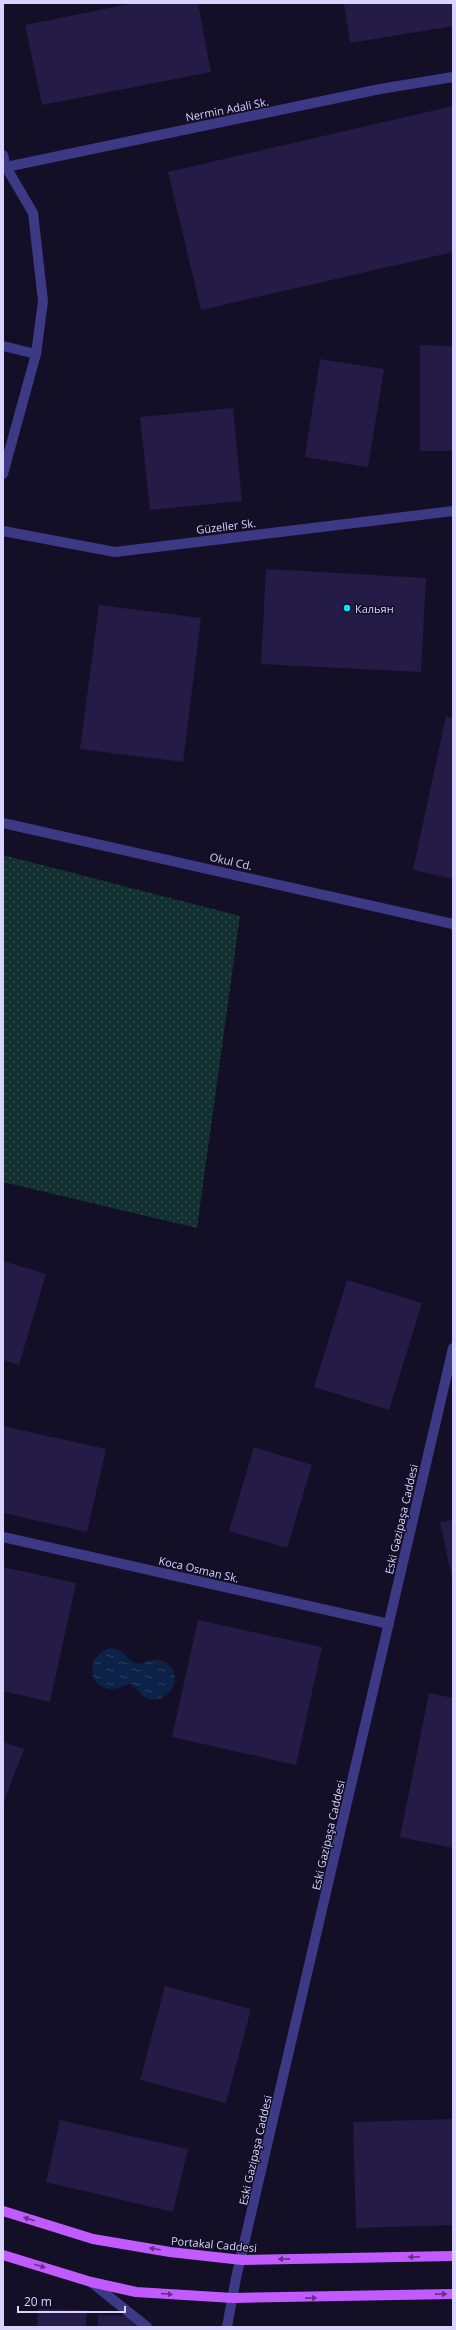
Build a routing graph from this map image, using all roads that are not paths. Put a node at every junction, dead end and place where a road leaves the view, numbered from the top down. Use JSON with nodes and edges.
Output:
{"nodes":[{"id":1,"x":453,"y":77,"type":"edge"},
{"id":2,"x":3,"y":155,"type":"edge"},
{"id":3,"x":6,"y":167,"type":"junction"},
{"id":4,"x":3,"y":346,"type":"edge"},
{"id":5,"x":36,"y":354,"type":"junction"},
{"id":6,"x":3,"y":474,"type":"edge"},
{"id":7,"x":453,"y":511,"type":"edge"},
{"id":8,"x":3,"y":531,"type":"edge"},
{"id":9,"x":3,"y":823,"type":"edge"},
{"id":10,"x":453,"y":924,"type":"edge"},
{"id":11,"x":453,"y":1348,"type":"edge"},
{"id":12,"x":3,"y":1537,"type":"edge"},
{"id":13,"x":389,"y":1624,"type":"junction"},
{"id":14,"x":3,"y":2211,"type":"edge"},
{"id":15,"x":3,"y":2255,"type":"edge"},
{"id":16,"x":453,"y":2256,"type":"edge"},
{"id":17,"x":242,"y":2260,"type":"junction"},
{"id":18,"x":91,"y":2282,"type":"junction"},
{"id":19,"x":453,"y":2294,"type":"edge"},
{"id":20,"x":233,"y":2298,"type":"junction"},
{"id":21,"x":147,"y":2327,"type":"edge"},
{"id":22,"x":227,"y":2327,"type":"edge"}],
"edges":[{"from":1,"to":3,"type":"street","name":"Nermin Adali Sk."},
{"from":2,"to":3,"type":"street"},
{"from":3,"to":5,"type":"street"},
{"from":4,"to":5,"type":"street"},
{"from":5,"to":6,"type":"street"},
{"from":7,"to":8,"type":"street","name":"Güzeller Sk."},
{"from":9,"to":10,"type":"street","name":"Okul Cd."},
{"from":11,"to":13,"type":"street","name":"Eski Gazipaşa Caddesi"},
{"from":12,"to":13,"type":"street","name":"Koca Osman Sk."},
{"from":13,"to":17,"type":"street","name":"Eski Gazipaşa Caddesi"},
{"from":17,"to":14,"type":"main road","name":"Portakal Caddesi","one_way":true},
{"from":15,"to":18,"type":"main road","one_way":true},
{"from":16,"to":17,"type":"main road","name":"Portakal Caddesi","one_way":true},
{"from":17,"to":20,"type":"street","name":"Eski Gazipaşa Caddesi"},
{"from":18,"to":20,"type":"main road","one_way":true},
{"from":18,"to":21,"type":"street"},
{"from":20,"to":19,"type":"main road","one_way":true},
{"from":20,"to":22,"type":"street","name":"Eski Gazipaşa Caddesi"}]}
